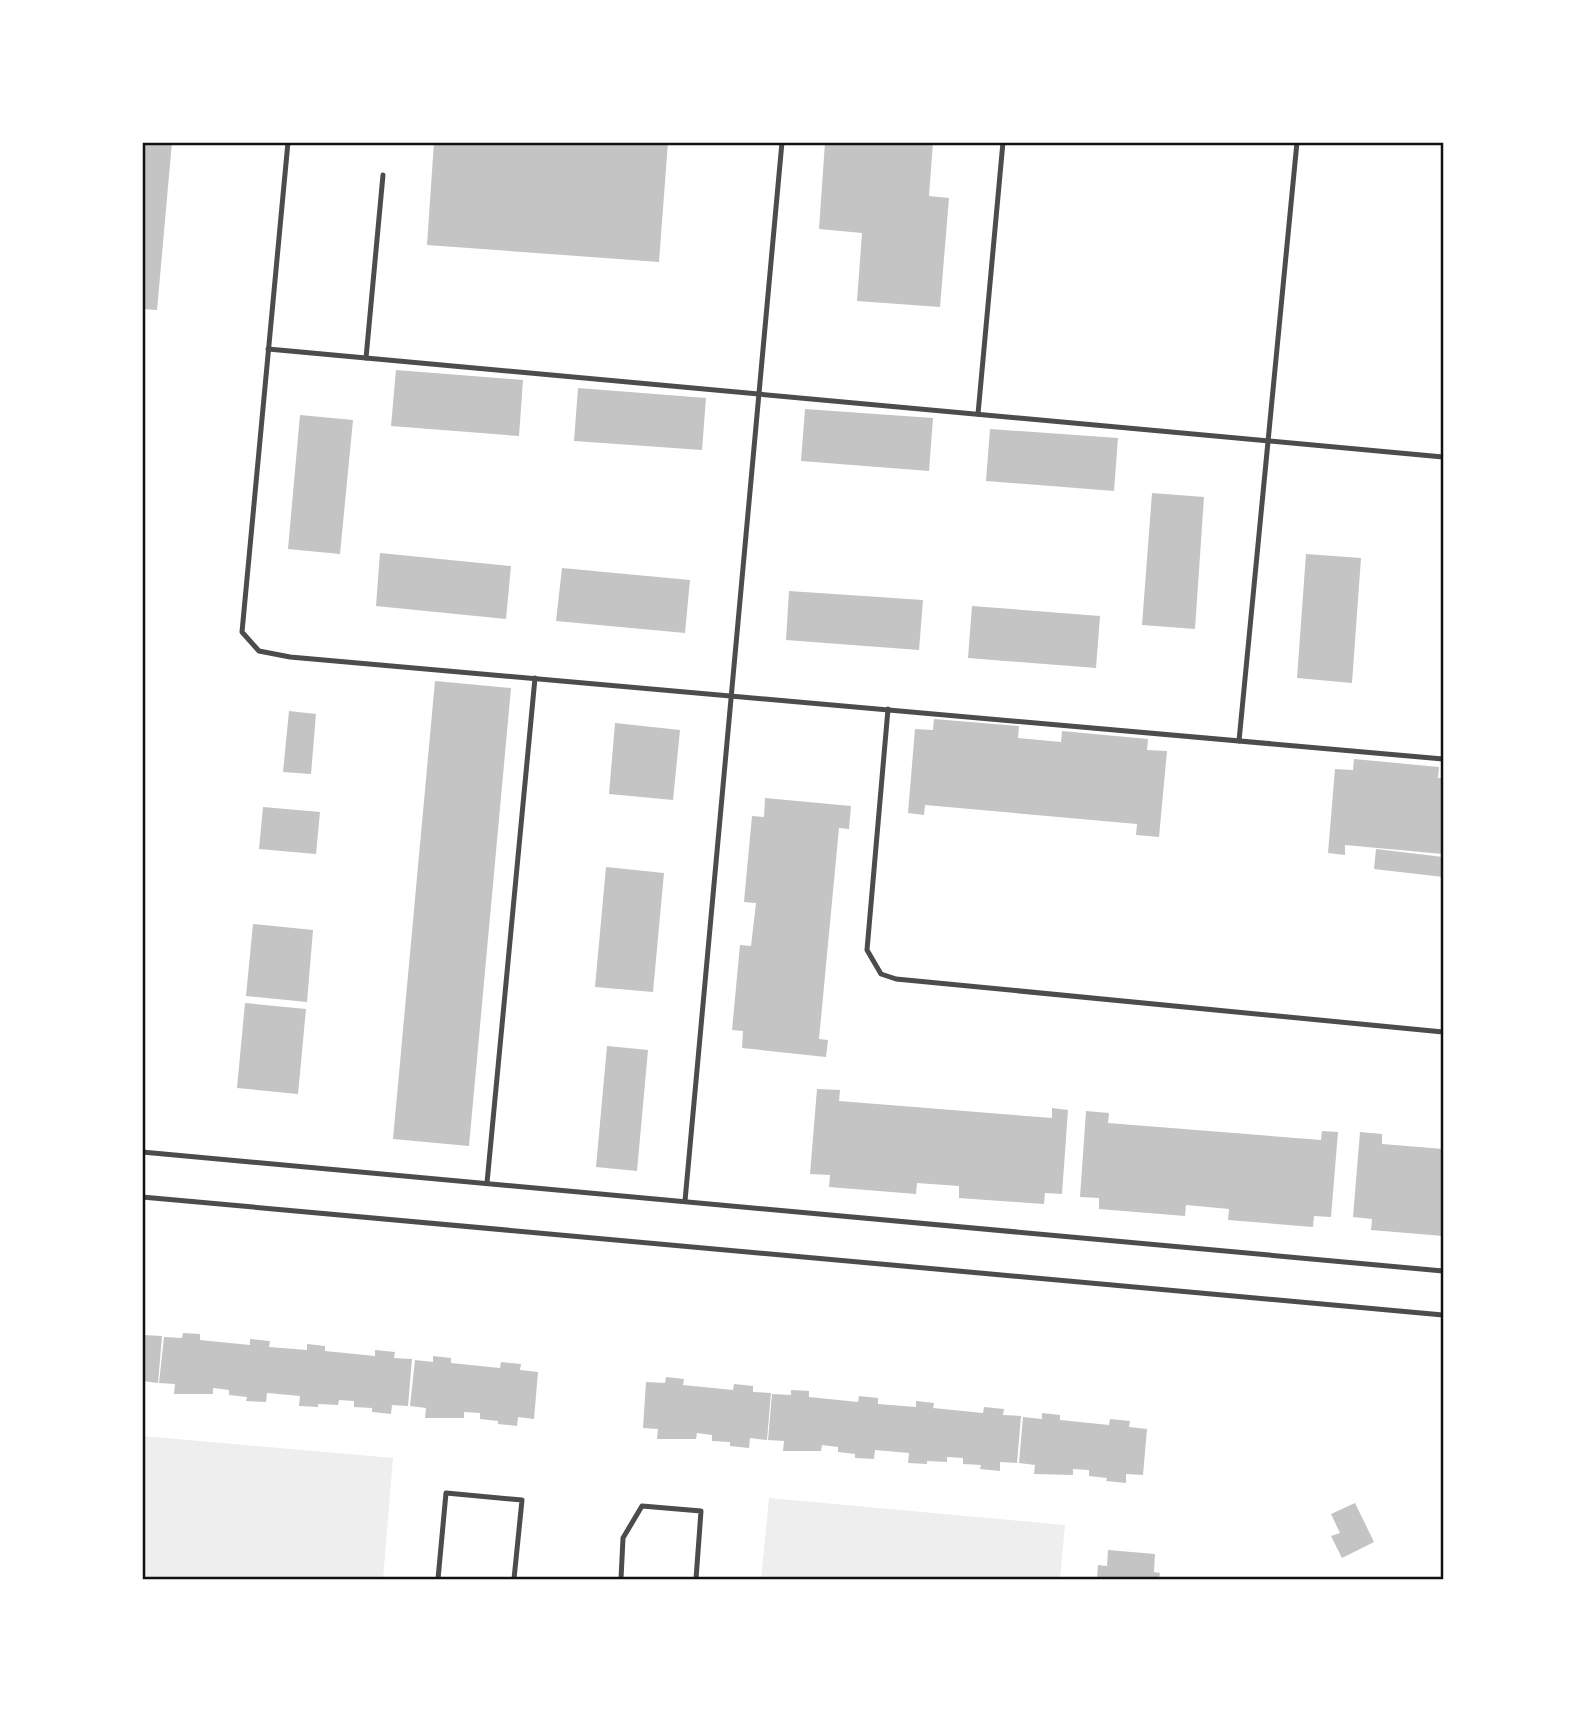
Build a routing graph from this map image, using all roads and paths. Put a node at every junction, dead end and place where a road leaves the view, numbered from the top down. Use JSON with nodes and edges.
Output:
{"nodes":[{"id":1,"x":288,"y":142,"type":"edge"},
{"id":2,"x":782,"y":142,"type":"edge"},
{"id":3,"x":1003,"y":142,"type":"edge"},
{"id":4,"x":1297,"y":142,"type":"edge"},
{"id":5,"x":383,"y":176,"type":"dead end"},
{"id":6,"x":268,"y":349,"type":"junction"},
{"id":7,"x":366,"y":358,"type":"junction"},
{"id":8,"x":759,"y":394,"type":"junction"},
{"id":9,"x":978,"y":414,"type":"junction"},
{"id":10,"x":1268,"y":441,"type":"junction"},
{"id":11,"x":1443,"y":457,"type":"edge"},
{"id":12,"x":535,"y":678,"type":"junction"},
{"id":13,"x":732,"y":695,"type":"junction"},
{"id":14,"x":888,"y":709,"type":"junction"},
{"id":15,"x":1239,"y":741,"type":"junction"},
{"id":16,"x":1443,"y":759,"type":"edge"},
{"id":17,"x":1443,"y":1032,"type":"edge"},
{"id":18,"x":142,"y":1152,"type":"edge"},
{"id":19,"x":487,"y":1183,"type":"junction"},
{"id":20,"x":142,"y":1197,"type":"edge"},
{"id":21,"x":685,"y":1201,"type":"junction"},
{"id":22,"x":1443,"y":1271,"type":"edge"},
{"id":23,"x":1443,"y":1315,"type":"edge"},
{"id":24,"x":438,"y":1579,"type":"edge"},
{"id":25,"x":514,"y":1579,"type":"edge"},
{"id":26,"x":621,"y":1579,"type":"edge"},
{"id":27,"x":696,"y":1579,"type":"edge"}],
"edges":[{"from":1,"to":6,"type":"lane"},
{"from":2,"to":8,"type":"lane"},
{"from":3,"to":9,"type":"lane"},
{"from":4,"to":10,"type":"lane"},
{"from":5,"to":7,"type":"lane"},
{"from":6,"to":7,"type":"lane"},
{"from":6,"to":12,"type":"lane"},
{"from":7,"to":8,"type":"lane"},
{"from":8,"to":9,"type":"lane"},
{"from":8,"to":13,"type":"lane"},
{"from":9,"to":10,"type":"lane"},
{"from":10,"to":11,"type":"lane"},
{"from":10,"to":15,"type":"lane"},
{"from":12,"to":13,"type":"lane"},
{"from":12,"to":19,"type":"lane"},
{"from":13,"to":14,"type":"lane"},
{"from":13,"to":21,"type":"lane"},
{"from":14,"to":15,"type":"lane"},
{"from":14,"to":17,"type":"lane"},
{"from":15,"to":16,"type":"lane"},
{"from":18,"to":19,"type":"lane"},
{"from":19,"to":21,"type":"lane"},
{"from":20,"to":23,"type":"lane"},
{"from":21,"to":22,"type":"lane"},
{"from":24,"to":25,"type":"lane"},
{"from":26,"to":27,"type":"lane"}]}
